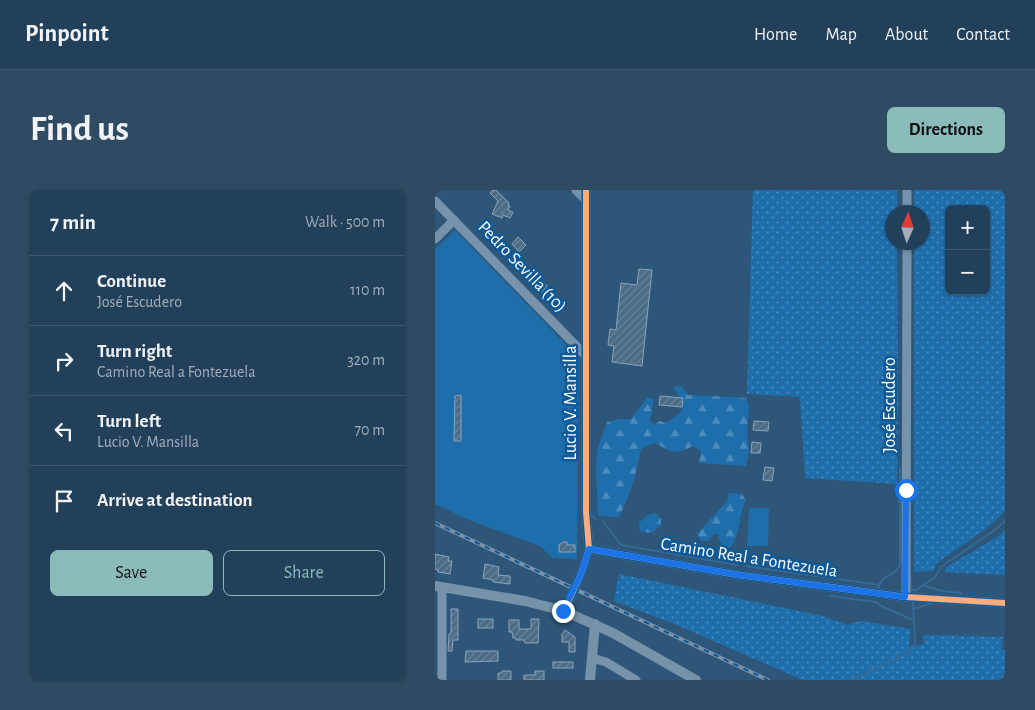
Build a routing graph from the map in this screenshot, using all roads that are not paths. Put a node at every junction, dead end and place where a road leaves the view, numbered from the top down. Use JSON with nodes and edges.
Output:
{"nodes":[{"id":1,"x":576,"y":190,"type":"edge"},
{"id":2,"x":586,"y":190,"type":"edge"},
{"id":3,"x":907,"y":190,"type":"edge"},
{"id":4,"x":586,"y":200,"type":"junction"},
{"id":5,"x":435,"y":201,"type":"edge"},
{"id":6,"x":907,"y":205,"type":"edge"},
{"id":7,"x":454,"y":220,"type":"junction"},
{"id":8,"x":435,"y":239,"type":"edge"},
{"id":9,"x":907,"y":250,"type":"edge"},
{"id":10,"x":585,"y":355,"type":"junction"},
{"id":11,"x":589,"y":549,"type":"junction"},
{"id":12,"x":439,"y":586,"type":"edge"},
{"id":13,"x":905,"y":597,"type":"junction"},
{"id":14,"x":1005,"y":603,"type":"edge"},
{"id":15,"x":563,"y":611,"type":"junction"},
{"id":16,"x":595,"y":624,"type":"junction"},
{"id":17,"x":592,"y":658,"type":"junction"},
{"id":18,"x":442,"y":680,"type":"edge"},
{"id":19,"x":590,"y":680,"type":"edge"},
{"id":20,"x":637,"y":680,"type":"edge"},
{"id":21,"x":696,"y":680,"type":"edge"}],
"edges":[{"from":1,"to":4,"type":"street"},
{"from":2,"to":4,"type":"street","name":"Lucio V. Mansilla"},
{"from":3,"to":6,"type":"street"},
{"from":4,"to":10,"type":"street","name":"Lucio V. Mansilla"},
{"from":5,"to":7,"type":"street","name":"Pedro Sevilla (10)"},
{"from":7,"to":8,"type":"street"},
{"from":7,"to":10,"type":"street","name":"Pedro Sevilla (10)"},
{"from":9,"to":13,"type":"street","name":"José Escudero"},
{"from":10,"to":11,"type":"street","name":"Lucio V. Mansilla"},
{"from":11,"to":13,"type":"street","name":"Camino Real a Fontezuela"},
{"from":11,"to":15,"type":"street","name":"Lucio V. Mansilla"},
{"from":12,"to":15,"type":"main road"},
{"from":12,"to":18,"type":"street"},
{"from":13,"to":14,"type":"street","name":"Camino Real a Fontezuela"},
{"from":15,"to":16,"type":"main road"},
{"from":16,"to":17,"type":"main road"},
{"from":16,"to":21,"type":"main road"},
{"from":17,"to":19,"type":"main road"},
{"from":17,"to":20,"type":"street"}]}
